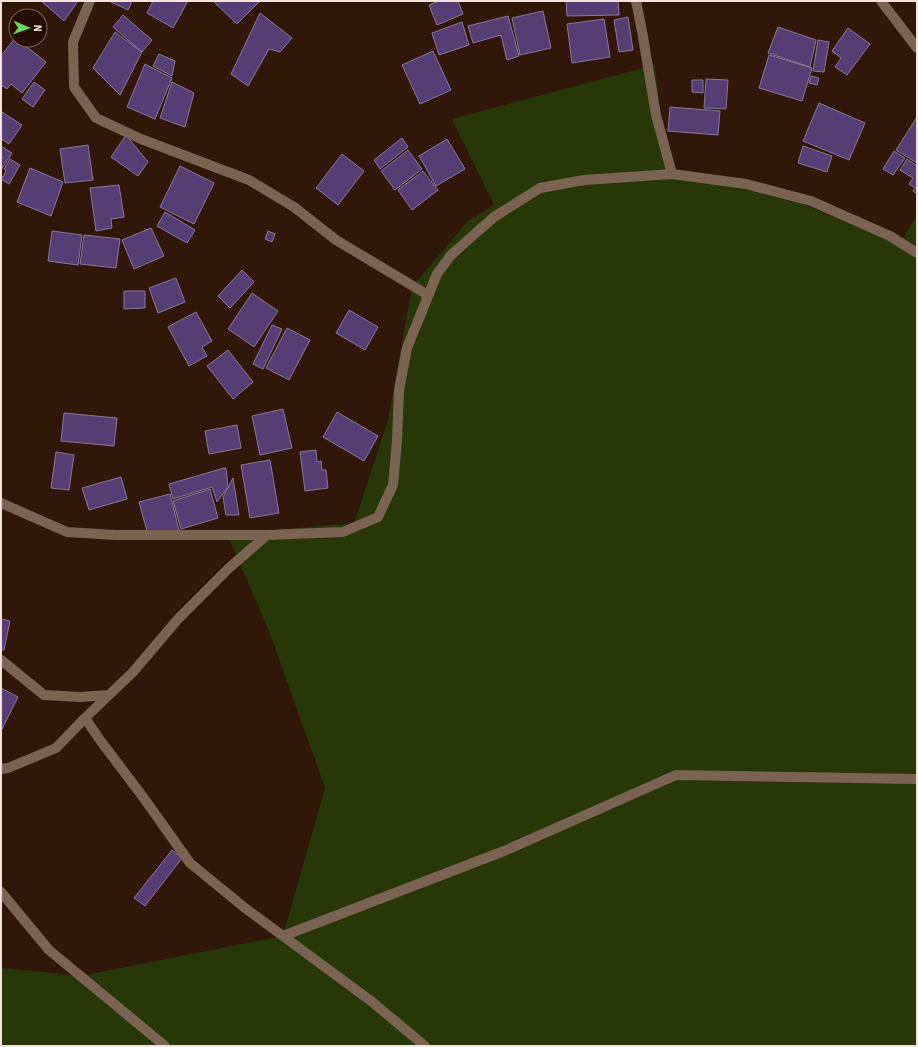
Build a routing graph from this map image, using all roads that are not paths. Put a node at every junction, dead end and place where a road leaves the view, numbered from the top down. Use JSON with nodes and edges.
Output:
{"nodes":[{"id":1,"x":90,"y":1,"type":"edge"},
{"id":2,"x":636,"y":1,"type":"edge"},
{"id":3,"x":881,"y":1,"type":"edge"},
{"id":4,"x":917,"y":48,"type":"edge"},
{"id":5,"x":672,"y":174,"type":"junction"},
{"id":6,"x":917,"y":253,"type":"edge"},
{"id":7,"x":428,"y":295,"type":"junction"},
{"id":8,"x":1,"y":503,"type":"edge"},
{"id":9,"x":267,"y":535,"type":"junction"},
{"id":10,"x":1,"y":660,"type":"edge"},
{"id":11,"x":109,"y":695,"type":"junction"},
{"id":12,"x":85,"y":718,"type":"junction"},
{"id":13,"x":1,"y":769,"type":"edge"},
{"id":14,"x":917,"y":779,"type":"edge"},
{"id":15,"x":1,"y":892,"type":"edge"},
{"id":16,"x":283,"y":936,"type":"junction"},
{"id":17,"x":165,"y":1046,"type":"edge"},
{"id":18,"x":426,"y":1046,"type":"edge"}],
"edges":[{"from":1,"to":7,"type":"street"},
{"from":2,"to":5,"type":"street"},
{"from":3,"to":4,"type":"street"},
{"from":5,"to":6,"type":"street"},
{"from":5,"to":7,"type":"street"},
{"from":7,"to":9,"type":"street"},
{"from":8,"to":9,"type":"street"},
{"from":9,"to":11,"type":"street"},
{"from":10,"to":11,"type":"street"},
{"from":11,"to":12,"type":"street"},
{"from":12,"to":13,"type":"street"},
{"from":12,"to":16,"type":"street"},
{"from":14,"to":16,"type":"street"},
{"from":15,"to":17,"type":"street"},
{"from":16,"to":18,"type":"street"}]}
